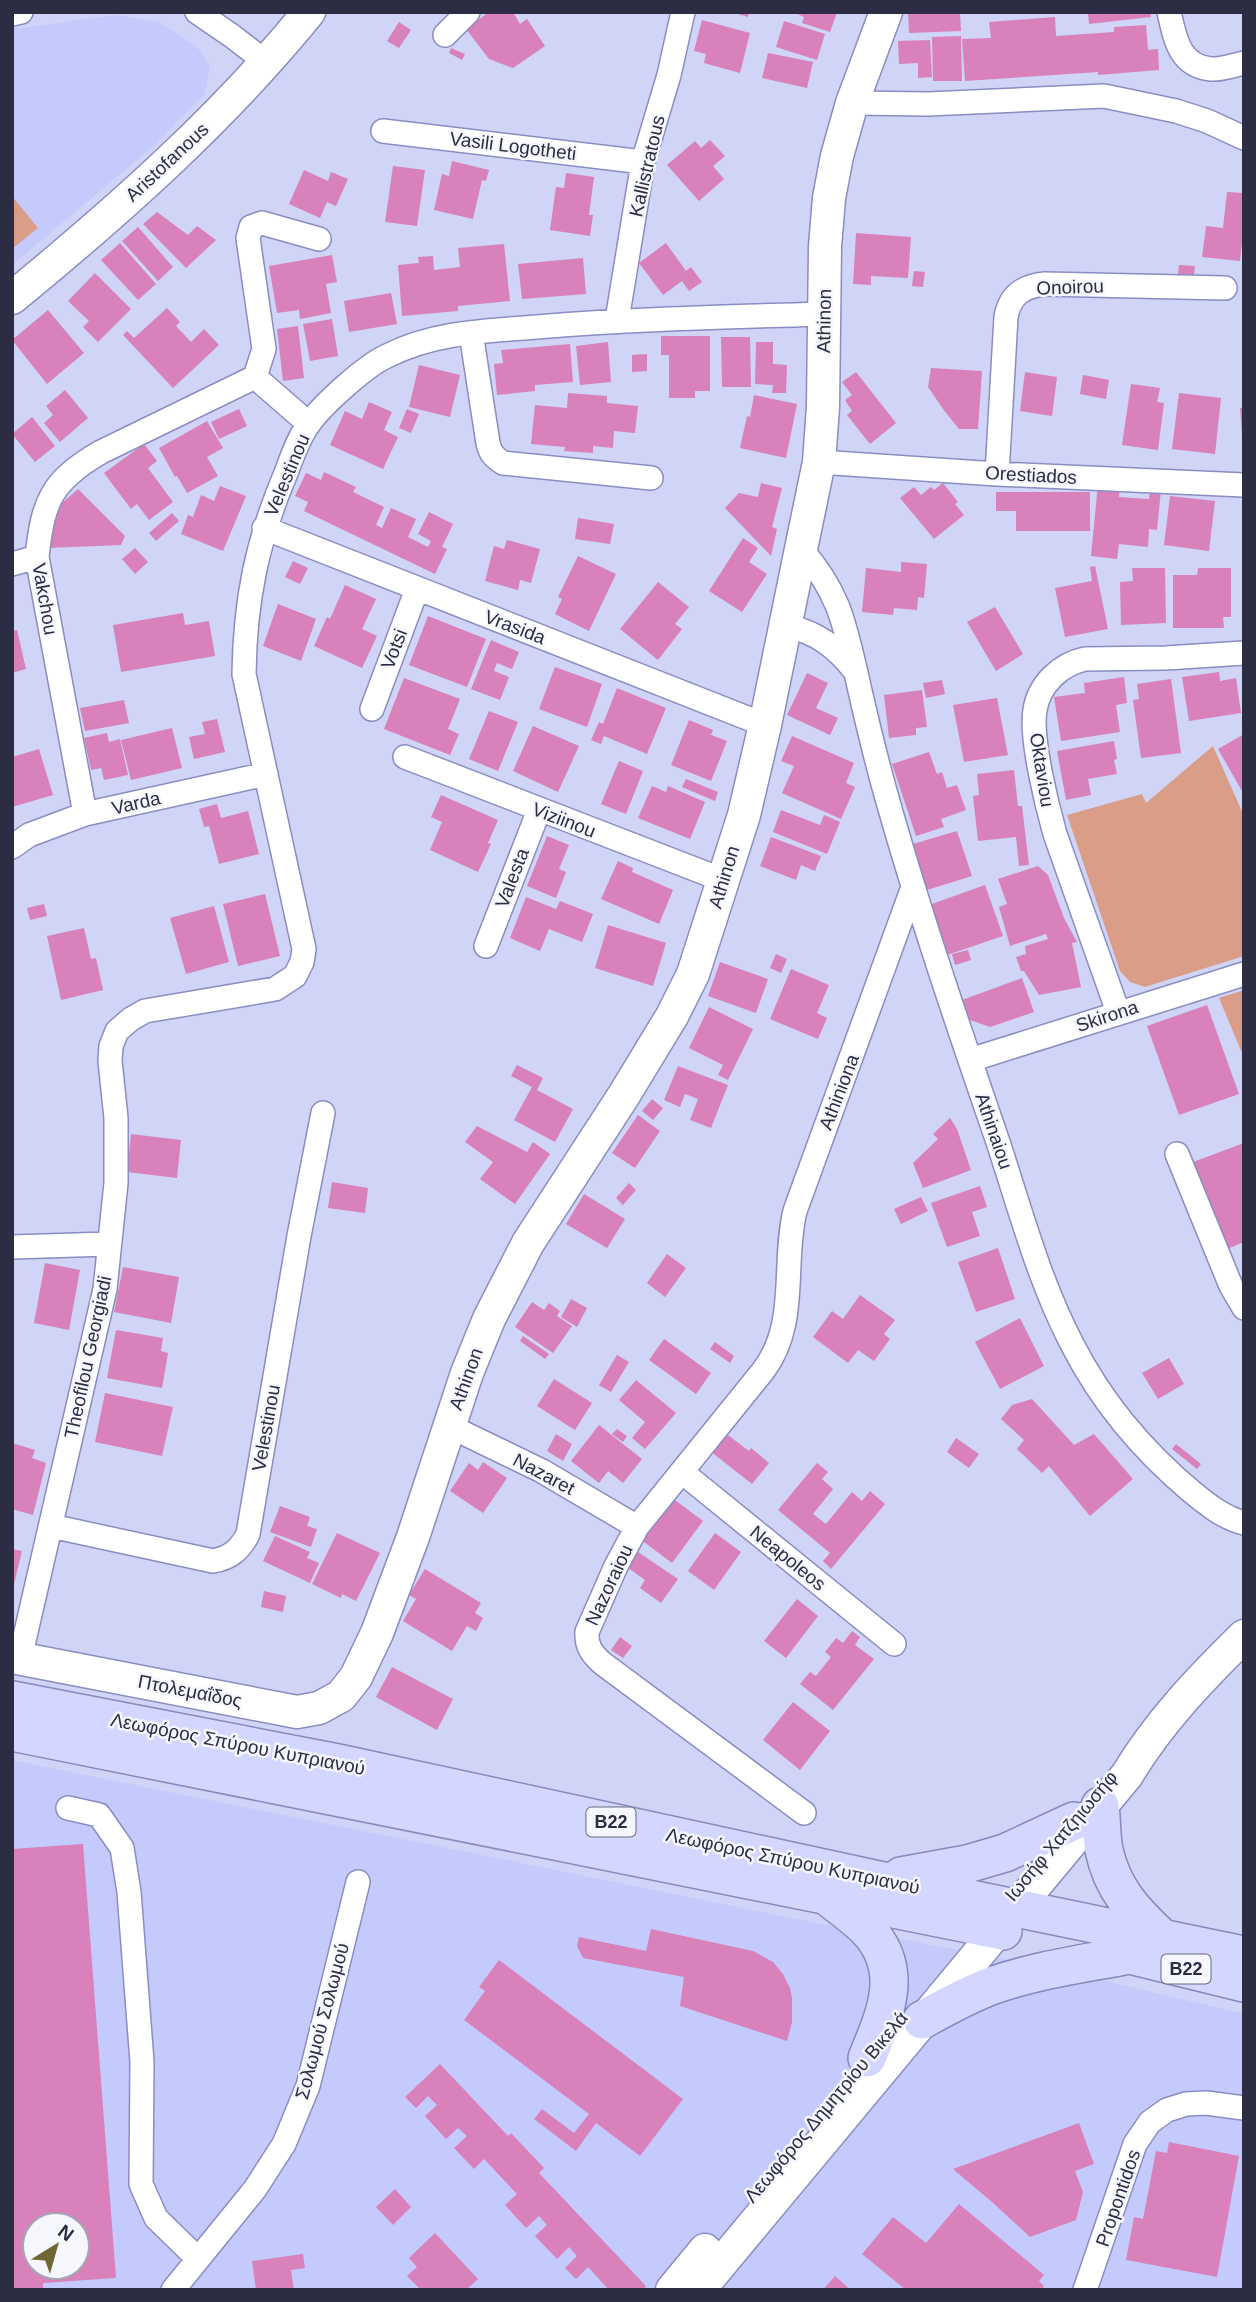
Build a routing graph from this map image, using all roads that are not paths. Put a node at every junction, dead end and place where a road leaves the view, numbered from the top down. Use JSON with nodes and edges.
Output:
{"nodes":[{"id":1,"x":21,"y":12,"type":"edge"},
{"id":2,"x":197,"y":12,"type":"edge"},
{"id":3,"x":309,"y":12,"type":"edge"},
{"id":4,"x":468,"y":12,"type":"edge"},
{"id":5,"x":683,"y":12,"type":"edge"},
{"id":6,"x":886,"y":12,"type":"edge"},
{"id":7,"x":1169,"y":12,"type":"edge"},
{"id":8,"x":12,"y":14,"type":"edge"},
{"id":9,"x":444,"y":35,"type":"dead end"},
{"id":10,"x":267,"y":63,"type":"junction"},
{"id":11,"x":1244,"y":63,"type":"edge"},
{"id":12,"x":852,"y":103,"type":"junction"},
{"id":13,"x":383,"y":131,"type":"dead end"},
{"id":14,"x":1244,"y":138,"type":"edge"},
{"id":15,"x":643,"y":162,"type":"junction"},
{"id":16,"x":319,"y":239,"type":"dead end"},
{"id":17,"x":1225,"y":288,"type":"dead end"},
{"id":18,"x":12,"y":298,"type":"edge"},
{"id":19,"x":823,"y":314,"type":"junction"},
{"id":20,"x":617,"y":320,"type":"junction"},
{"id":21,"x":471,"y":333,"type":"junction"},
{"id":22,"x":255,"y":377,"type":"junction"},
{"id":23,"x":309,"y":424,"type":"junction"},
{"id":24,"x":819,"y":462,"type":"junction"},
{"id":25,"x":997,"y":474,"type":"junction"},
{"id":26,"x":651,"y":478,"type":"dead end"},
{"id":27,"x":1244,"y":485,"type":"edge"},
{"id":28,"x":264,"y":528,"type":"junction"},
{"id":29,"x":801,"y":550,"type":"junction"},
{"id":30,"x":37,"y":557,"type":"junction"},
{"id":31,"x":12,"y":564,"type":"edge"},
{"id":32,"x":417,"y":589,"type":"junction"},
{"id":33,"x":786,"y":626,"type":"junction"},
{"id":34,"x":1244,"y":653,"type":"edge"},
{"id":35,"x":855,"y":671,"type":"junction"},
{"id":36,"x":372,"y":709,"type":"dead end"},
{"id":37,"x":765,"y":726,"type":"junction"},
{"id":38,"x":405,"y":757,"type":"dead end"},
{"id":39,"x":266,"y":774,"type":"junction"},
{"id":40,"x":539,"y":810,"type":"junction"},
{"id":41,"x":85,"y":814,"type":"junction"},
{"id":42,"x":12,"y":848,"type":"edge"},
{"id":43,"x":723,"y":880,"type":"junction"},
{"id":44,"x":913,"y":887,"type":"junction"},
{"id":45,"x":486,"y":946,"type":"dead end"},
{"id":46,"x":1244,"y":974,"type":"edge"},
{"id":47,"x":295,"y":976,"type":"joint"},
{"id":48,"x":1118,"y":1012,"type":"junction"},
{"id":49,"x":970,"y":1060,"type":"junction"},
{"id":50,"x":323,"y":1113,"type":"dead end"},
{"id":51,"x":1177,"y":1154,"type":"dead end"},
{"id":52,"x":108,"y":1244,"type":"junction"},
{"id":53,"x":12,"y":1247,"type":"edge"},
{"id":54,"x":787,"y":1301,"type":"joint"},
{"id":55,"x":1244,"y":1308,"type":"edge"},
{"id":56,"x":449,"y":1426,"type":"junction"},
{"id":57,"x":682,"y":1472,"type":"junction"},
{"id":58,"x":1244,"y":1523,"type":"edge"},
{"id":59,"x":51,"y":1527,"type":"junction"},
{"id":60,"x":637,"y":1527,"type":"junction"},
{"id":61,"x":1244,"y":1636,"type":"edge"},
{"id":62,"x":894,"y":1644,"type":"dead end"},
{"id":63,"x":16,"y":1658,"type":"edge"},
{"id":64,"x":356,"y":1677,"type":"joint"},
{"id":65,"x":12,"y":1700,"type":"edge"},
{"id":66,"x":12,"y":1732,"type":"edge"},
{"id":67,"x":68,"y":1808,"type":"dead end"},
{"id":68,"x":804,"y":1813,"type":"dead end"},
{"id":69,"x":1087,"y":1813,"type":"junction"},
{"id":70,"x":879,"y":1880,"type":"junction"},
{"id":71,"x":358,"y":1882,"type":"dead end"},
{"id":72,"x":827,"y":1896,"type":"junction"},
{"id":73,"x":1000,"y":1918,"type":"junction"},
{"id":74,"x":1160,"y":1936,"type":"junction"},
{"id":75,"x":1129,"y":1955,"type":"junction"},
{"id":76,"x":1244,"y":1955,"type":"edge"},
{"id":77,"x":1244,"y":1983,"type":"edge"},
{"id":78,"x":922,"y":2020,"type":"junction"},
{"id":79,"x":867,"y":2057,"type":"junction"},
{"id":80,"x":1244,"y":2108,"type":"edge"},
{"id":81,"x":198,"y":2259,"type":"junction"},
{"id":82,"x":173,"y":2290,"type":"edge"},
{"id":83,"x":672,"y":2290,"type":"edge"},
{"id":84,"x":699,"y":2290,"type":"edge"},
{"id":85,"x":1085,"y":2290,"type":"edge"}],
"edges":[{"from":1,"to":8,"type":"street"},
{"from":2,"to":10,"type":"street"},
{"from":3,"to":10,"type":"street","name":"Aristofanous"},
{"from":4,"to":9,"type":"street"},
{"from":5,"to":15,"type":"street","name":"Kallistratous"},
{"from":6,"to":12,"type":"street","name":"Athinon"},
{"from":7,"to":11,"type":"street"},
{"from":10,"to":18,"type":"street","name":"Aristofanous"},
{"from":12,"to":14,"type":"street"},
{"from":12,"to":19,"type":"street","name":"Athinon"},
{"from":13,"to":15,"type":"street","name":"Vasili Logotheti"},
{"from":15,"to":20,"type":"street","name":"Kallistratous"},
{"from":16,"to":22,"type":"street"},
{"from":17,"to":25,"type":"street","name":"Onoirou"},
{"from":19,"to":20,"type":"street","name":"Velestinou"},
{"from":19,"to":24,"type":"street","name":"Athinon"},
{"from":20,"to":21,"type":"street","name":"Velestinou"},
{"from":21,"to":23,"type":"street","name":"Velestinou"},
{"from":21,"to":26,"type":"street"},
{"from":22,"to":23,"type":"street"},
{"from":22,"to":30,"type":"street","name":"Vakchou"},
{"from":23,"to":28,"type":"street","name":"Velestinou"},
{"from":24,"to":25,"type":"street","name":"Orestiados"},
{"from":24,"to":29,"type":"street","name":"Athinon"},
{"from":25,"to":27,"type":"street","name":"Orestiados"},
{"from":28,"to":32,"type":"street","name":"Vrasida"},
{"from":28,"to":39,"type":"street","name":"Velestinou"},
{"from":29,"to":33,"type":"street","name":"Athinon"},
{"from":29,"to":35,"type":"street","name":"Athinaiou"},
{"from":30,"to":31,"type":"street"},
{"from":30,"to":41,"type":"street","name":"Vakchou"},
{"from":32,"to":36,"type":"street","name":"Votsi"},
{"from":32,"to":37,"type":"street","name":"Vrasida"},
{"from":33,"to":35,"type":"street","name":"Athinaiou"},
{"from":33,"to":37,"type":"street","name":"Athinon"},
{"from":34,"to":48,"type":"street","name":"Oktaviou"},
{"from":35,"to":44,"type":"street","name":"Athinaiou"},
{"from":37,"to":43,"type":"street","name":"Athinon"},
{"from":38,"to":40,"type":"street","name":"Viziinou"},
{"from":39,"to":41,"type":"street","name":"Varda"},
{"from":39,"to":47,"type":"street","name":"Velestinou"},
{"from":40,"to":43,"type":"street","name":"Viziinou"},
{"from":40,"to":45,"type":"street","name":"Valesta"},
{"from":41,"to":42,"type":"street","name":"Varda"},
{"from":43,"to":56,"type":"street","name":"Athinon"},
{"from":44,"to":49,"type":"street","name":"Athinaiou"},
{"from":44,"to":54,"type":"street","name":"Athiniona"},
{"from":46,"to":48,"type":"street","name":"Skirona"},
{"from":47,"to":52,"type":"street","name":"Theofilou Georgiadi"},
{"from":48,"to":49,"type":"street","name":"Skirona"},
{"from":49,"to":58,"type":"street","name":"Athinaiou"},
{"from":50,"to":59,"type":"street","name":"Velestinou"},
{"from":51,"to":55,"type":"street"},
{"from":52,"to":53,"type":"street"},
{"from":52,"to":59,"type":"street","name":"Theofilou Georgiadi"},
{"from":54,"to":57,"type":"street","name":"Nazoraiou"},
{"from":56,"to":60,"type":"street","name":"Nazaret"},
{"from":56,"to":64,"type":"street","name":"Athinon"},
{"from":57,"to":60,"type":"street","name":"Nazoraiou"},
{"from":57,"to":62,"type":"street","name":"Neapoleos"},
{"from":59,"to":63,"type":"street","name":"Theofilou Georgiadi"},
{"from":60,"to":68,"type":"street","name":"Nazoraiou"},
{"from":61,"to":69,"type":"street","name":"Ιωσήφ Χατζηιωσήφ"},
{"from":63,"to":64,"type":"street","name":"Πτολεμαΐδος"},
{"from":65,"to":70,"type":"main road","name":"Λεωφόρος Σπύρου Κυπριανού","number":"B22"},
{"from":66,"to":72,"type":"main road","name":"Λεωφόρος Σπύρου Κυπριανού","number":"B22"},
{"from":67,"to":81,"type":"street"},
{"from":69,"to":70,"type":"main road"},
{"from":69,"to":73,"type":"street","name":"Ιωσήφ Χατζηιωσήφ"},
{"from":69,"to":74,"type":"main road"},
{"from":70,"to":73,"type":"main road","name":"Λεωφόρος Σπύρου Κυπριανού","number":"B22"},
{"from":71,"to":81,"type":"street","name":"Σολωμού Σολωμού"},
{"from":72,"to":73,"type":"main road","name":"Λεωφόρος Σπύρου Κυπριανού","number":"B22"},
{"from":72,"to":79,"type":"main road"},
{"from":73,"to":74,"type":"main road","name":"Λεωφόρος Σπύρου Κυπριανού","number":"B22"},
{"from":73,"to":75,"type":"main road","name":"Λεωφόρος Σπύρου Κυπριανού","number":"B22"},
{"from":73,"to":78,"type":"street","name":"Λεωφόρος Δημητρίου Βικελά"},
{"from":73,"to":79,"type":"street","name":"Λεωφόρος Δημητρίου Βικελά"},
{"from":74,"to":76,"type":"main road","name":"Λεωφόρος Σπύρου Κυπριανού","number":"B22"},
{"from":75,"to":77,"type":"main road","name":"Λεωφόρος Σπύρου Κυπριανού","number":"B22"},
{"from":75,"to":78,"type":"main road"},
{"from":78,"to":84,"type":"street","name":"Λεωφόρος Δημητρίου Βικελά"},
{"from":79,"to":83,"type":"street","name":"Λεωφόρος Δημητρίου Βικελά"},
{"from":80,"to":85,"type":"street","name":"Propontidos"},
{"from":81,"to":82,"type":"street","name":"Σολωμού Σολωμού"}]}
